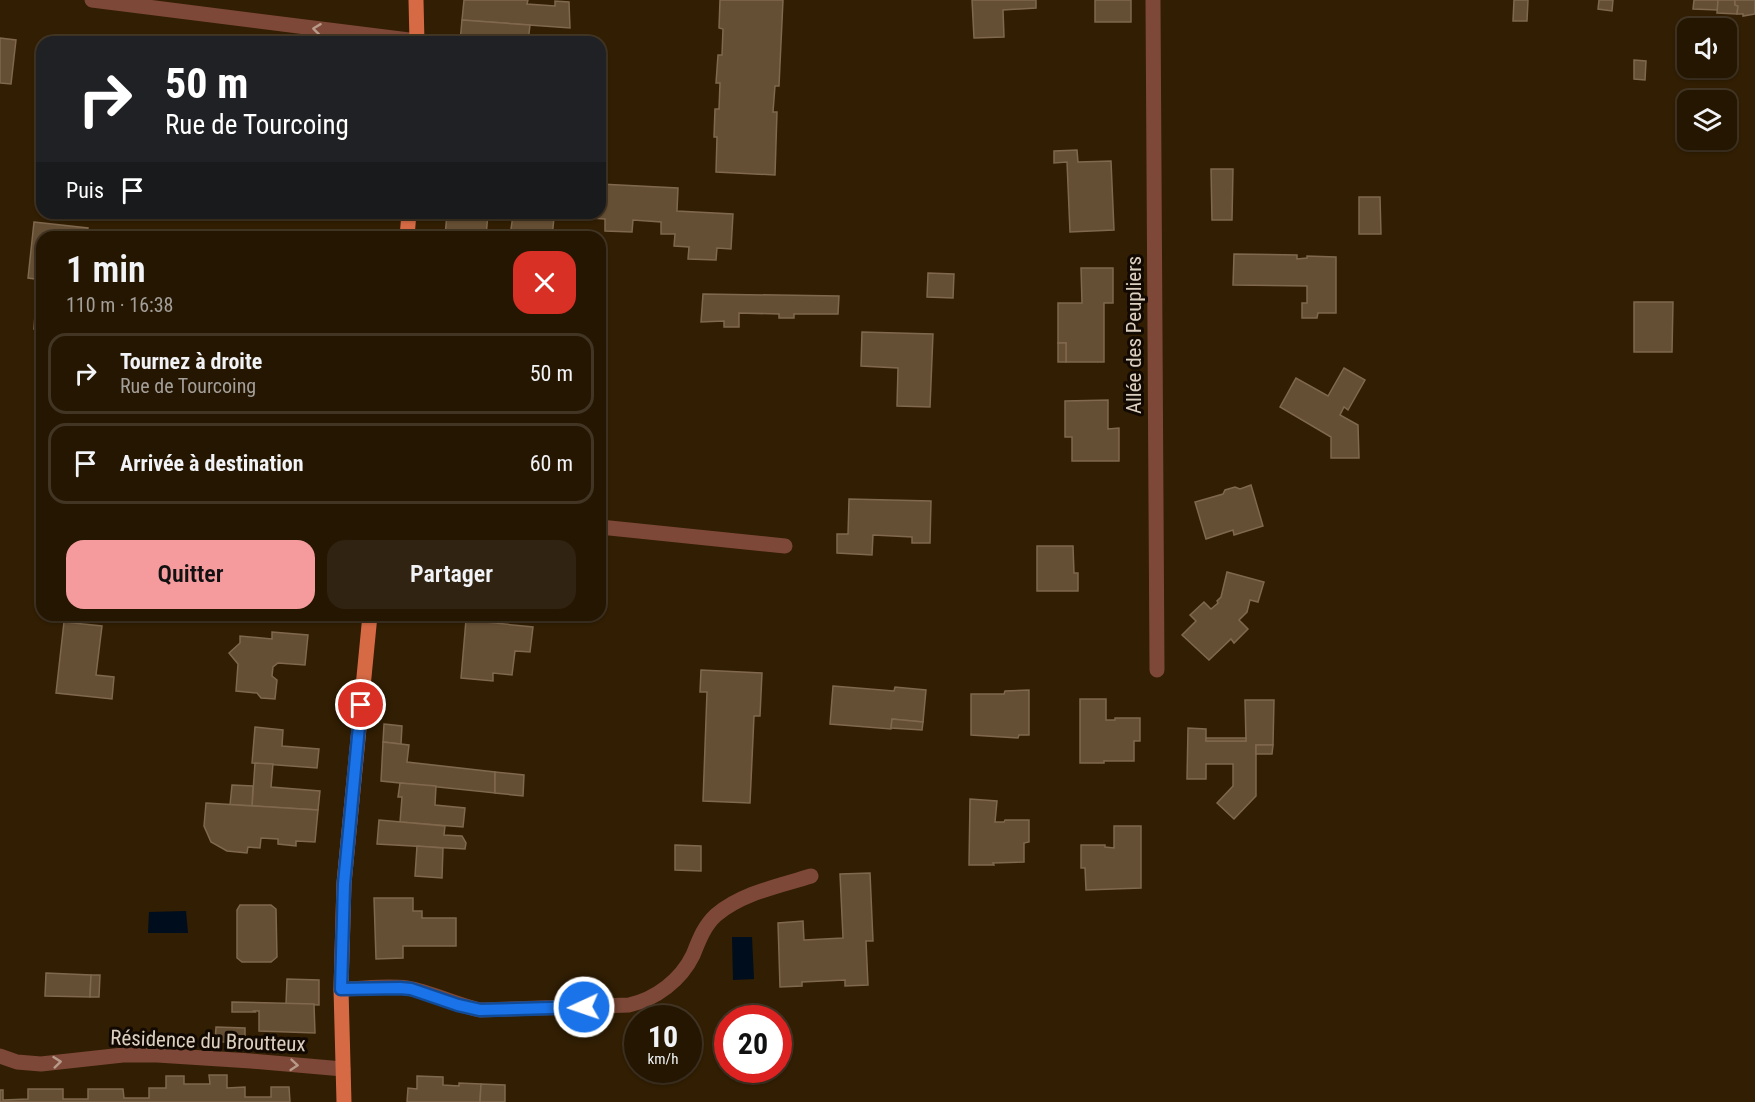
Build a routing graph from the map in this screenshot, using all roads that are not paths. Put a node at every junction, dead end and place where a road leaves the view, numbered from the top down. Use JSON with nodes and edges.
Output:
{"nodes":[{"id":1,"x":92,"y":0,"type":"edge"},
{"id":2,"x":416,"y":0,"type":"edge"},
{"id":3,"x":1153,"y":0,"type":"edge"},
{"id":4,"x":371,"y":36,"type":"edge"},
{"id":5,"x":417,"y":36,"type":"edge"},
{"id":6,"x":606,"y":528,"type":"edge"},
{"id":7,"x":786,"y":546,"type":"dead end"},
{"id":8,"x":369,"y":621,"type":"edge"},
{"id":9,"x":1156,"y":670,"type":"dead end"},
{"id":10,"x":811,"y":876,"type":"dead end"},
{"id":11,"x":341,"y":989,"type":"junction"},
{"id":12,"x":0,"y":1056,"type":"edge"},
{"id":13,"x":344,"y":1069,"type":"junction"},
{"id":14,"x":344,"y":1102,"type":"edge"}],
"edges":[{"from":4,"to":1,"type":"street","one_way":true},
{"from":2,"to":5,"type":"main road"},
{"from":3,"to":9,"type":"street","name":"Allée des Peupliers"},
{"from":6,"to":7,"type":"street"},
{"from":8,"to":11,"type":"main road"},
{"from":10,"to":11,"type":"street"},
{"from":11,"to":13,"type":"main road"},
{"from":12,"to":13,"type":"street","name":"Résidence du Broutteux","one_way":true},
{"from":13,"to":14,"type":"main road"}]}
